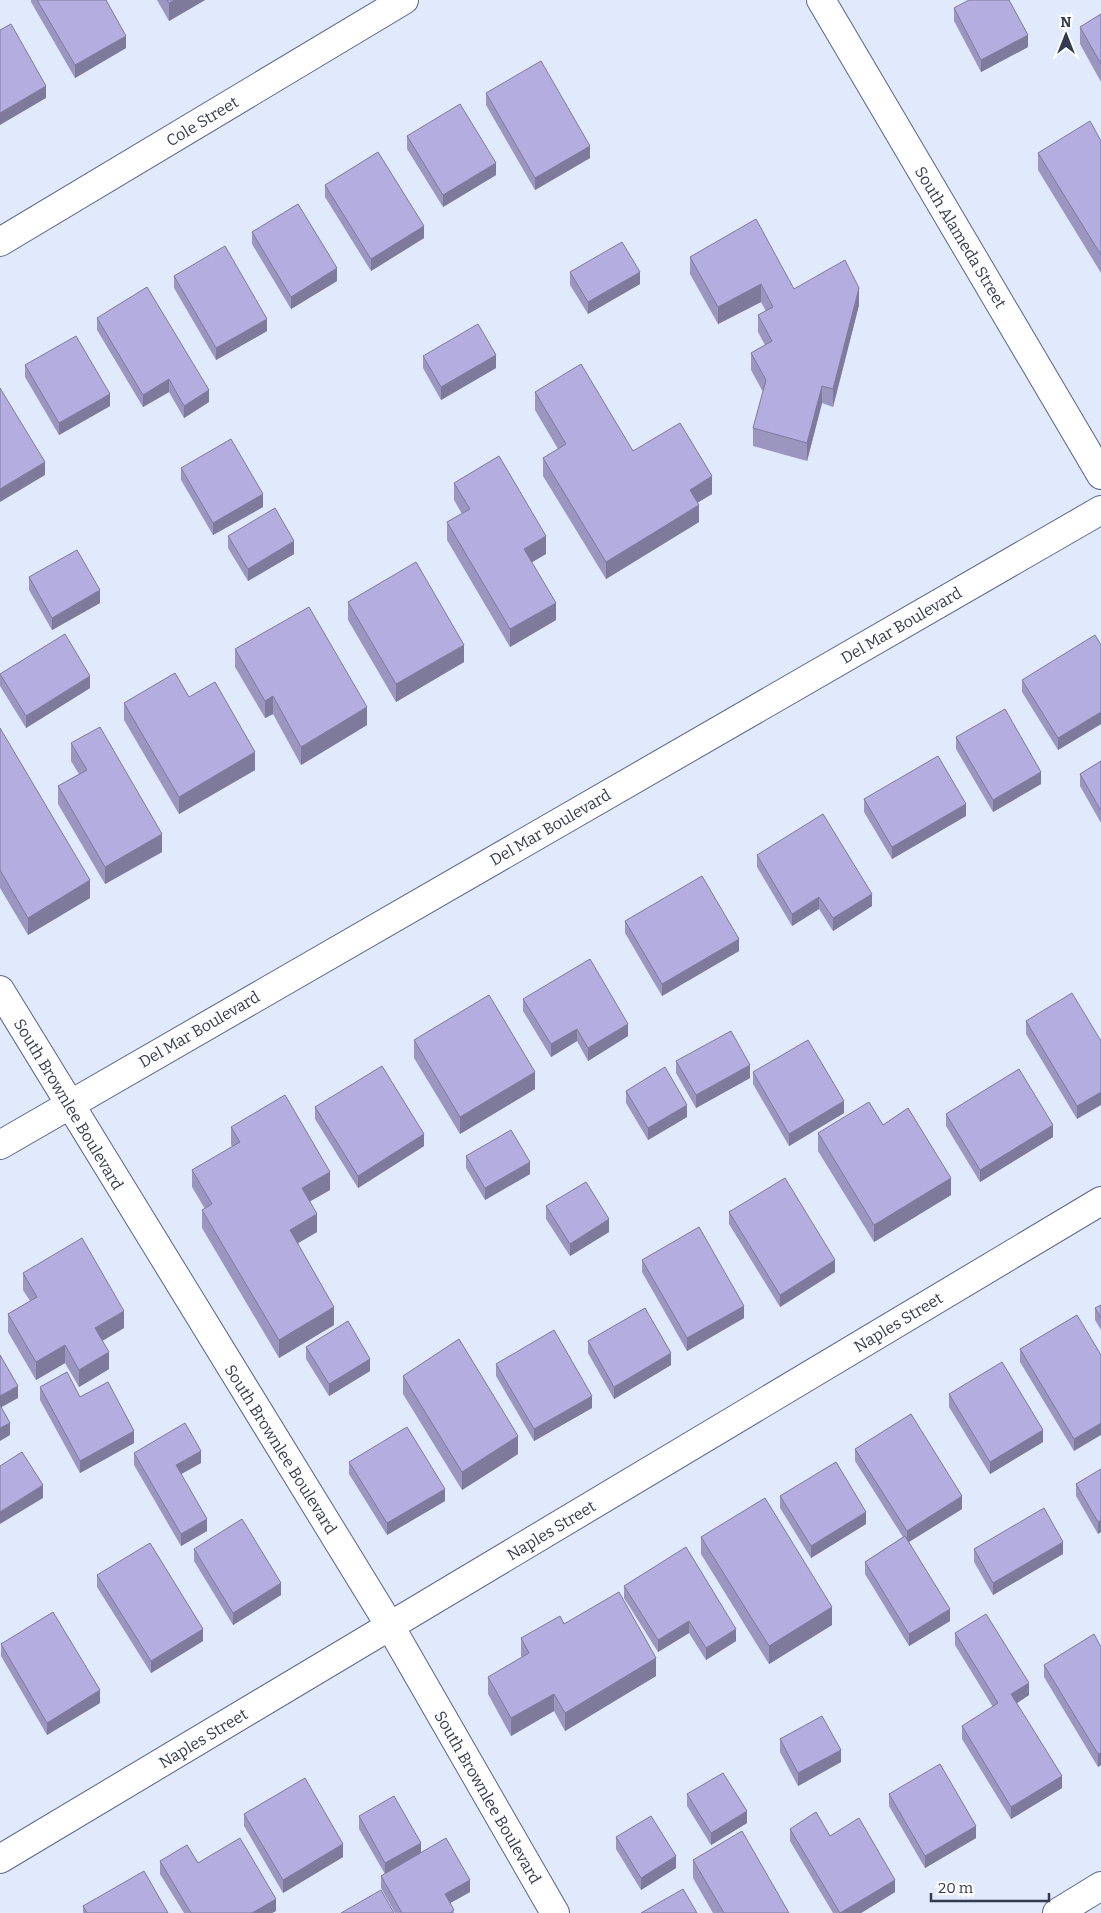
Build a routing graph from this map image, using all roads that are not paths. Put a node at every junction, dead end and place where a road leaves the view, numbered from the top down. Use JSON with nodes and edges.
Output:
{"nodes":[{"id":1,"x":404,"y":0,"type":"edge"},
{"id":2,"x":821,"y":0,"type":"edge"},
{"id":3,"x":0,"y":242,"type":"edge"},
{"id":4,"x":1101,"y":475,"type":"edge"},
{"id":5,"x":1101,"y":510,"type":"edge"},
{"id":6,"x":0,"y":990,"type":"edge"},
{"id":7,"x":69,"y":1104,"type":"junction"},
{"id":8,"x":0,"y":1145,"type":"edge"},
{"id":9,"x":1101,"y":1201,"type":"edge"},
{"id":10,"x":390,"y":1626,"type":"junction"},
{"id":11,"x":0,"y":1859,"type":"edge"},
{"id":12,"x":1101,"y":1886,"type":"edge"},
{"id":13,"x":555,"y":1913,"type":"edge"},
{"id":14,"x":1057,"y":1913,"type":"edge"}],
"edges":[{"from":1,"to":3,"type":"street","name":"Cole Street"},
{"from":2,"to":4,"type":"street","name":"South Alameda Street"},
{"from":5,"to":7,"type":"street","name":"Del Mar Boulevard"},
{"from":6,"to":7,"type":"street","name":"South Brownlee Boulevard"},
{"from":7,"to":8,"type":"street","name":"Del Mar Boulevard"},
{"from":7,"to":10,"type":"street","name":"South Brownlee Boulevard"},
{"from":9,"to":10,"type":"street","name":"Naples Street"},
{"from":10,"to":11,"type":"street","name":"Naples Street"},
{"from":10,"to":13,"type":"street","name":"South Brownlee Boulevard"},
{"from":12,"to":14,"type":"street"}]}
